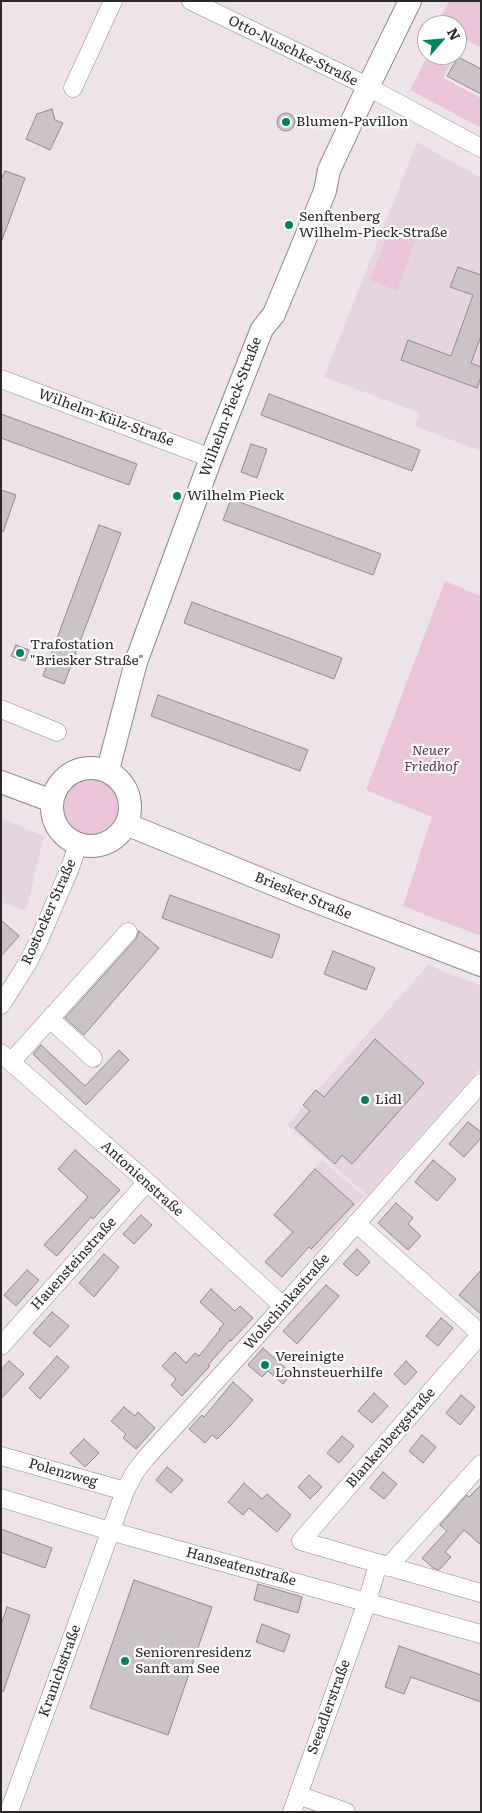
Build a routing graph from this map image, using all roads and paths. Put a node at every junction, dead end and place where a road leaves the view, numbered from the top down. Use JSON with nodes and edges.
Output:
{"nodes":[{"id":1,"x":113,"y":1,"type":"edge"},
{"id":2,"x":192,"y":1,"type":"edge"},
{"id":3,"x":410,"y":1,"type":"edge"},
{"id":4,"x":368,"y":87,"type":"junction"},
{"id":5,"x":74,"y":88,"type":"dead end"},
{"id":6,"x":481,"y":148,"type":"edge"},
{"id":7,"x":1,"y":379,"type":"edge"},
{"id":8,"x":211,"y":458,"type":"junction"},
{"id":9,"x":1,"y":709,"type":"edge"},
{"id":10,"x":57,"y":732,"type":"dead end"},
{"id":11,"x":108,"y":770,"type":"junction"},
{"id":12,"x":1,"y":782,"type":"edge"},
{"id":13,"x":52,"y":800,"type":"junction"},
{"id":14,"x":126,"y":824,"type":"junction"},
{"id":15,"x":78,"y":844,"type":"junction"},
{"id":16,"x":128,"y":932,"type":"dead end"},
{"id":17,"x":481,"y":965,"type":"edge"},
{"id":18,"x":1,"y":1005,"type":"edge"},
{"id":19,"x":50,"y":1020,"type":"junction"},
{"id":20,"x":6,"y":1058,"type":"edge"},
{"id":21,"x":93,"y":1058,"type":"dead end"},
{"id":22,"x":481,"y":1083,"type":"edge"},
{"id":23,"x":147,"y":1182,"type":"junction"},
{"id":24,"x":356,"y":1223,"type":"junction"},
{"id":25,"x":282,"y":1305,"type":"junction"},
{"id":26,"x":481,"y":1334,"type":"edge"},
{"id":27,"x":1,"y":1346,"type":"edge"},
{"id":28,"x":1,"y":1456,"type":"edge"},
{"id":29,"x":481,"y":1464,"type":"edge"},
{"id":30,"x":124,"y":1491,"type":"junction"},
{"id":31,"x":1,"y":1498,"type":"edge"},
{"id":32,"x":110,"y":1531,"type":"junction"},
{"id":33,"x":383,"y":1566,"type":"junction"},
{"id":34,"x":481,"y":1593,"type":"edge"},
{"id":35,"x":366,"y":1602,"type":"junction"},
{"id":36,"x":481,"y":1634,"type":"edge"},
{"id":37,"x":298,"y":1795,"type":"junction"},
{"id":38,"x":9,"y":1812,"type":"edge"},
{"id":39,"x":292,"y":1812,"type":"edge"},
{"id":40,"x":346,"y":1812,"type":"edge"}],
"edges":[{"from":1,"to":5,"type":"street"},
{"from":2,"to":4,"type":"street","name":"Otto-Nuschke-Straße"},
{"from":3,"to":4,"type":"main road","name":"Wilhelm-Pieck-Straße"},
{"from":4,"to":6,"type":"street","name":"Otto-Nuschke-Straße"},
{"from":4,"to":8,"type":"main road","name":"Wilhelm-Pieck-Straße"},
{"from":7,"to":8,"type":"street","name":"Wilhelm-Külz-Straße"},
{"from":8,"to":11,"type":"main road","name":"Wilhelm-Pieck-Straße"},
{"from":9,"to":10,"type":"street"},
{"from":11,"to":13,"type":"main road"},
{"from":11,"to":14,"type":"main road"},
{"from":12,"to":13,"type":"main road"},
{"from":13,"to":15,"type":"main road"},
{"from":14,"to":15,"type":"main road"},
{"from":14,"to":17,"type":"main road","name":"Briesker Straße"},
{"from":15,"to":18,"type":"street","name":"Rostocker Straße"},
{"from":16,"to":19,"type":"street"},
{"from":19,"to":20,"type":"street"},
{"from":19,"to":21,"type":"street"},
{"from":20,"to":23,"type":"street","name":"Antonienstraße"},
{"from":22,"to":24,"type":"street","name":"Wolschinkastraße"},
{"from":23,"to":25,"type":"street","name":"Antonienstraße"},
{"from":23,"to":27,"type":"street","name":"Hauensteinstraße"},
{"from":24,"to":25,"type":"street","name":"Wolschinkastraße"},
{"from":24,"to":26,"type":"street"},
{"from":25,"to":30,"type":"street","name":"Wolschinkastraße"},
{"from":26,"to":33,"type":"street","name":"Blankenbergstraße"},
{"from":28,"to":30,"type":"street","name":"Polenzweg"},
{"from":29,"to":33,"type":"street"},
{"from":30,"to":32,"type":"street","name":"Wolschinkastraße"},
{"from":31,"to":32,"type":"street","name":"Hanseatenstraße"},
{"from":32,"to":35,"type":"street","name":"Hanseatenstraße"},
{"from":32,"to":38,"type":"street","name":"Kranichstraße"},
{"from":33,"to":34,"type":"street"},
{"from":33,"to":35,"type":"street"},
{"from":35,"to":36,"type":"street","name":"Hanseatenstraße"},
{"from":35,"to":37,"type":"street","name":"Seeadlerstraße"},
{"from":37,"to":39,"type":"street","name":"Seeadlerstraße"},
{"from":37,"to":40,"type":"street"}]}
